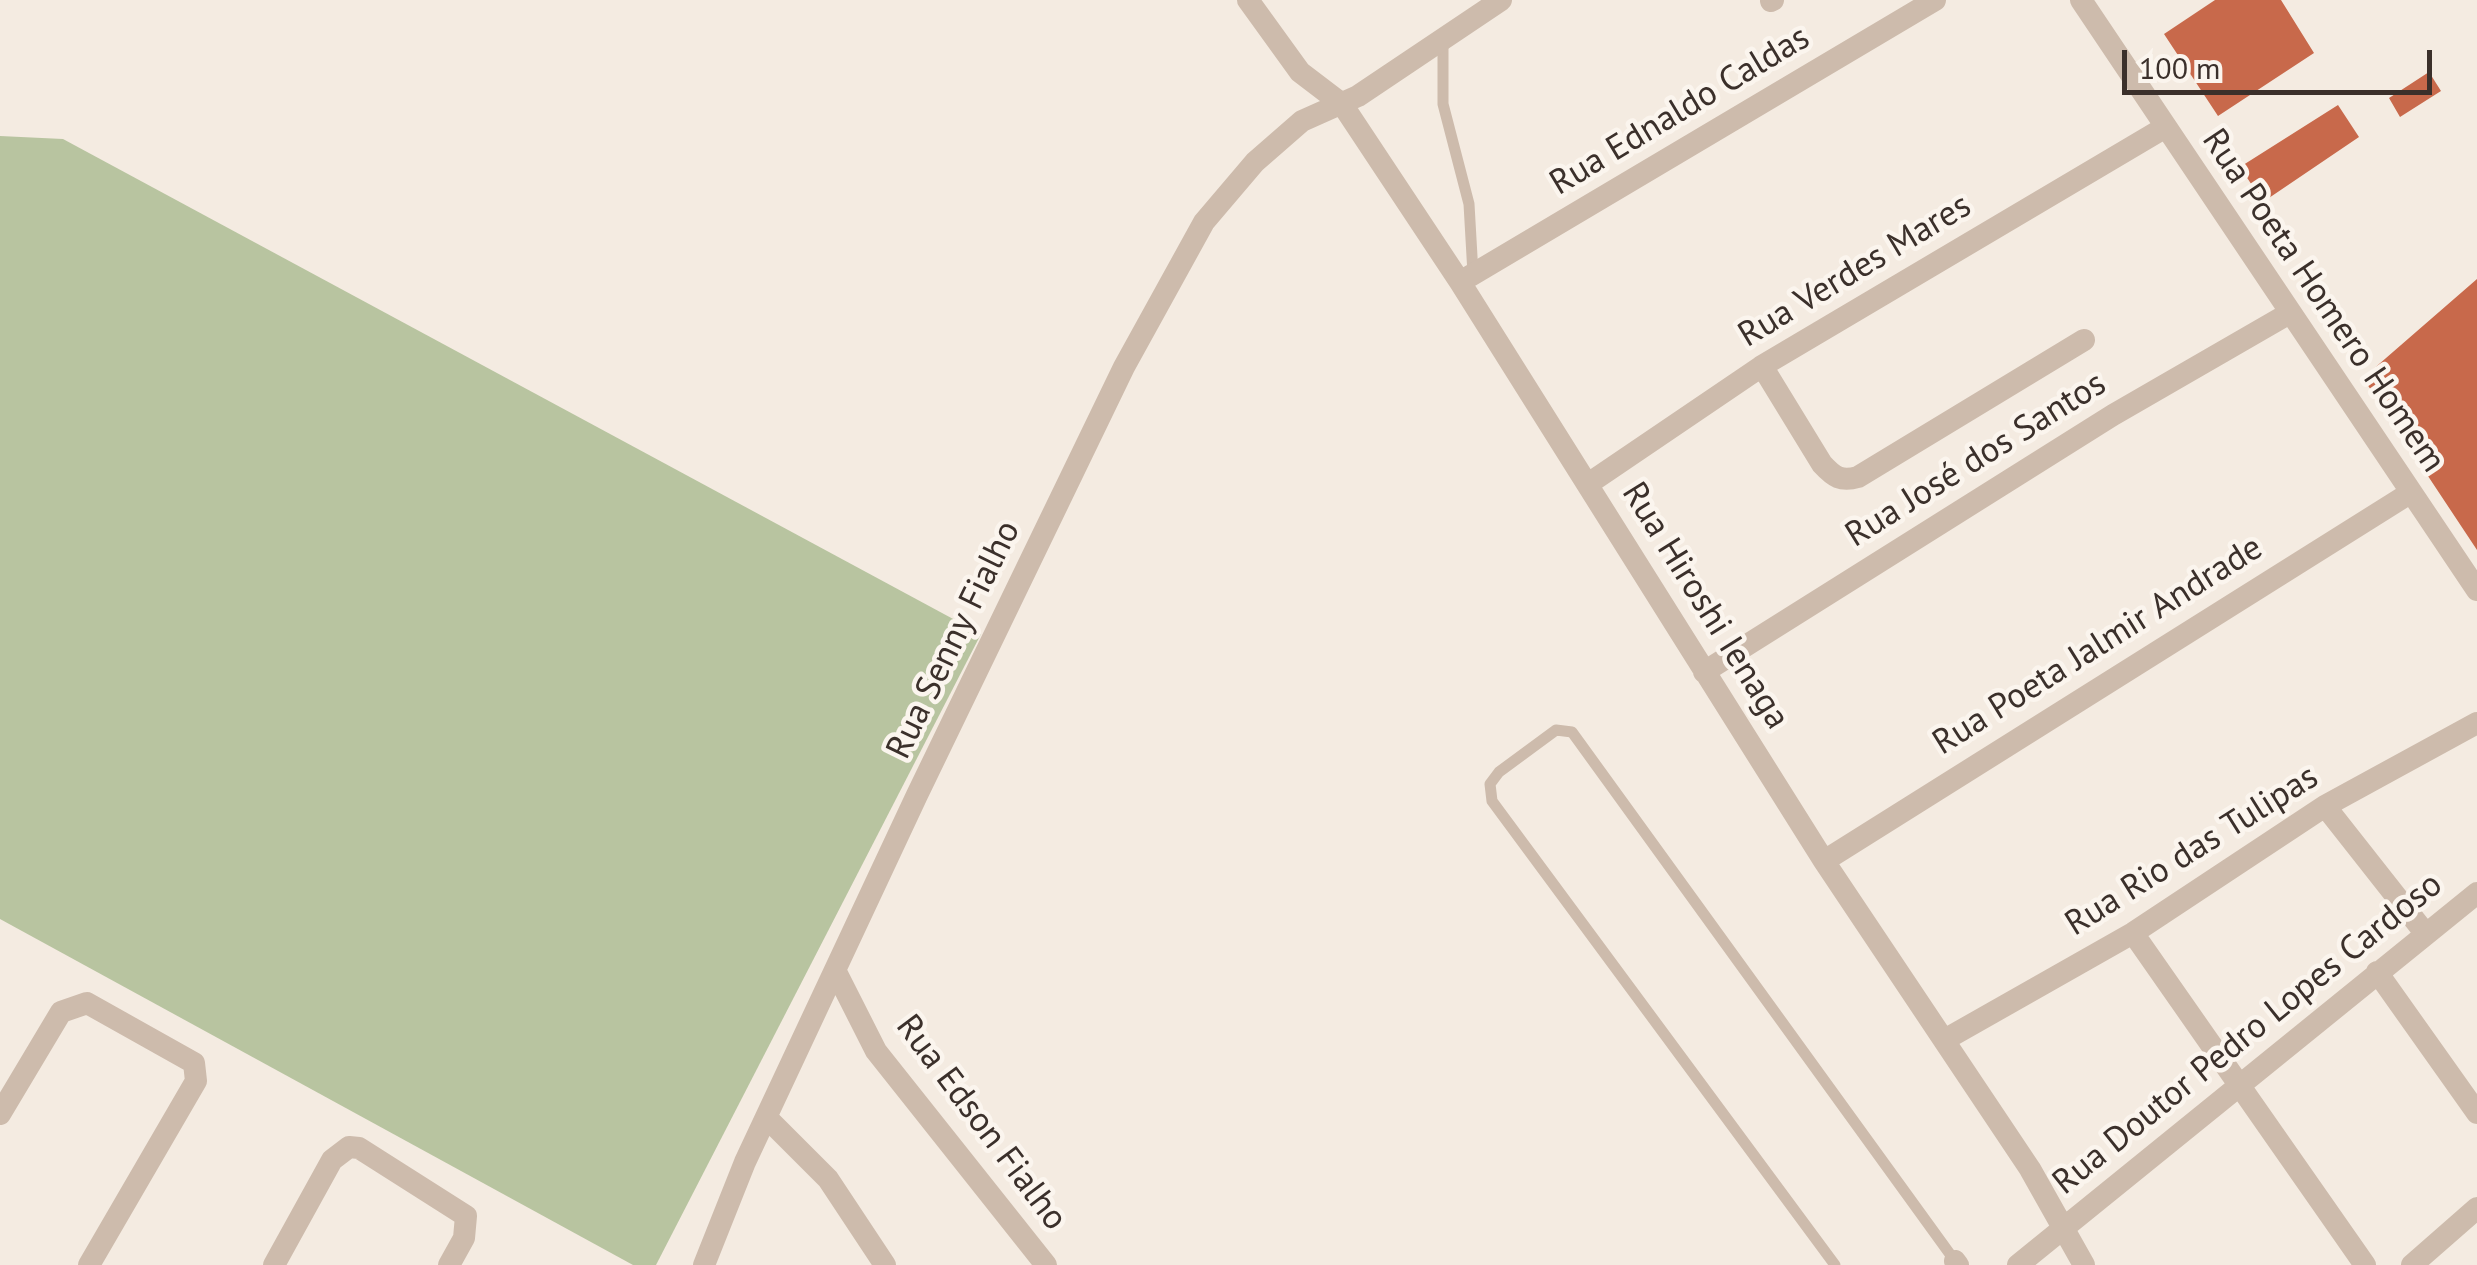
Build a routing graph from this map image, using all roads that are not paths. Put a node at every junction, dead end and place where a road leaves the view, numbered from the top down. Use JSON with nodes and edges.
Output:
{"nodes":[{"id":1,"x":1248,"y":0,"type":"edge"},
{"id":2,"x":1501,"y":0,"type":"edge"},
{"id":3,"x":1935,"y":0,"type":"edge"},
{"id":4,"x":2081,"y":0,"type":"edge"},
{"id":5,"x":1443,"y":39,"type":"junction"},
{"id":6,"x":1342,"y":104,"type":"junction"},
{"id":7,"x":2164,"y":128,"type":"junction"},
{"id":8,"x":1467,"y":278,"type":"junction"},
{"id":9,"x":2288,"y":314,"type":"junction"},
{"id":10,"x":2084,"y":340,"type":"dead end"},
{"id":11,"x":1762,"y":366,"type":"junction"},
{"id":12,"x":1588,"y":484,"type":"junction"},
{"id":13,"x":2410,"y":492,"type":"junction"},
{"id":14,"x":2477,"y":590,"type":"edge"},
{"id":15,"x":1704,"y":672,"type":"junction"},
{"id":16,"x":2477,"y":723,"type":"edge"},
{"id":17,"x":2325,"y":806,"type":"junction"},
{"id":18,"x":1824,"y":861,"type":"junction"},
{"id":19,"x":2477,"y":893,"type":"edge"},
{"id":20,"x":2425,"y":932,"type":"junction"},
{"id":21,"x":2133,"y":933,"type":"junction"},
{"id":22,"x":836,"y":970,"type":"junction"},
{"id":23,"x":2376,"y":972,"type":"junction"},
{"id":24,"x":1946,"y":1039,"type":"junction"},
{"id":25,"x":2240,"y":1083,"type":"junction"},
{"id":26,"x":2477,"y":1113,"type":"edge"},
{"id":27,"x":0,"y":1114,"type":"edge"},
{"id":28,"x":767,"y":1118,"type":"junction"},
{"id":29,"x":2477,"y":1208,"type":"edge"},
{"id":30,"x":2063,"y":1230,"type":"junction"},
{"id":31,"x":711,"y":1260,"type":"edge"},
{"id":32,"x":1957,"y":1263,"type":"edge"},
{"id":33,"x":89,"y":1265,"type":"edge"},
{"id":34,"x":274,"y":1265,"type":"edge"},
{"id":35,"x":449,"y":1265,"type":"edge"},
{"id":36,"x":885,"y":1265,"type":"edge"},
{"id":37,"x":1046,"y":1265,"type":"edge"},
{"id":38,"x":1835,"y":1265,"type":"edge"},
{"id":39,"x":2018,"y":1265,"type":"edge"},
{"id":40,"x":2084,"y":1265,"type":"edge"},
{"id":41,"x":2365,"y":1265,"type":"edge"},
{"id":42,"x":2412,"y":1265,"type":"edge"}],
"edges":[{"from":1,"to":6,"type":"street","name":"Rua Hiroshi Ienaga"},
{"from":2,"to":5,"type":"street","name":"Rua Senny Fialho"},
{"from":3,"to":8,"type":"street","name":"Rua Ednaldo Caldas"},
{"from":4,"to":7,"type":"street","name":"Rua Poeta Homero Homem"},
{"from":5,"to":6,"type":"street","name":"Rua Senny Fialho"},
{"from":5,"to":8,"type":"lane"},
{"from":6,"to":8,"type":"street","name":"Rua Hiroshi Ienaga"},
{"from":6,"to":22,"type":"street","name":"Rua Senny Fialho"},
{"from":7,"to":9,"type":"street","name":"Rua Poeta Homero Homem"},
{"from":7,"to":11,"type":"street","name":"Rua Verdes Mares"},
{"from":8,"to":12,"type":"street","name":"Rua Hiroshi Ienaga"},
{"from":9,"to":13,"type":"street","name":"Rua Poeta Homero Homem"},
{"from":9,"to":15,"type":"street","name":"Rua José dos Santos"},
{"from":10,"to":11,"type":"street"},
{"from":11,"to":12,"type":"street","name":"Rua Verdes Mares"},
{"from":12,"to":15,"type":"street","name":"Rua Hiroshi Ienaga"},
{"from":13,"to":14,"type":"street","name":"Rua Poeta Homero Homem"},
{"from":13,"to":18,"type":"street","name":"Rua Poeta Jalmir Andrade"},
{"from":15,"to":18,"type":"street","name":"Rua Hiroshi Ienaga"},
{"from":16,"to":17,"type":"street","name":"Rua Rio das Tulipas"},
{"from":17,"to":20,"type":"street"},
{"from":17,"to":21,"type":"street","name":"Rua Rio das Tulipas"},
{"from":18,"to":24,"type":"street","name":"Rua Hiroshi Ienaga"},
{"from":19,"to":20,"type":"street","name":"Rua Doutor Pedro Lopes Cardoso"},
{"from":20,"to":23,"type":"street","name":"Rua Doutor Pedro Lopes Cardoso"},
{"from":21,"to":24,"type":"street","name":"Rua Rio das Tulipas"},
{"from":21,"to":25,"type":"street"},
{"from":22,"to":28,"type":"street","name":"Rua Senny Fialho"},
{"from":22,"to":37,"type":"street","name":"Rua Edson Fialho"},
{"from":23,"to":25,"type":"street","name":"Rua Doutor Pedro Lopes Cardoso"},
{"from":23,"to":26,"type":"street"},
{"from":24,"to":30,"type":"street","name":"Rua Hiroshi Ienaga"},
{"from":25,"to":30,"type":"street","name":"Rua Doutor Pedro Lopes Cardoso"},
{"from":25,"to":41,"type":"street"},
{"from":27,"to":33,"type":"street"},
{"from":28,"to":31,"type":"street","name":"Rua Senny Fialho"},
{"from":28,"to":36,"type":"street"},
{"from":29,"to":42,"type":"street"},
{"from":30,"to":39,"type":"street","name":"Rua Doutor Pedro Lopes Cardoso"},
{"from":30,"to":40,"type":"street","name":"Rua Hiroshi Ienaga"},
{"from":32,"to":38,"type":"lane"},
{"from":34,"to":35,"type":"street"}]}
